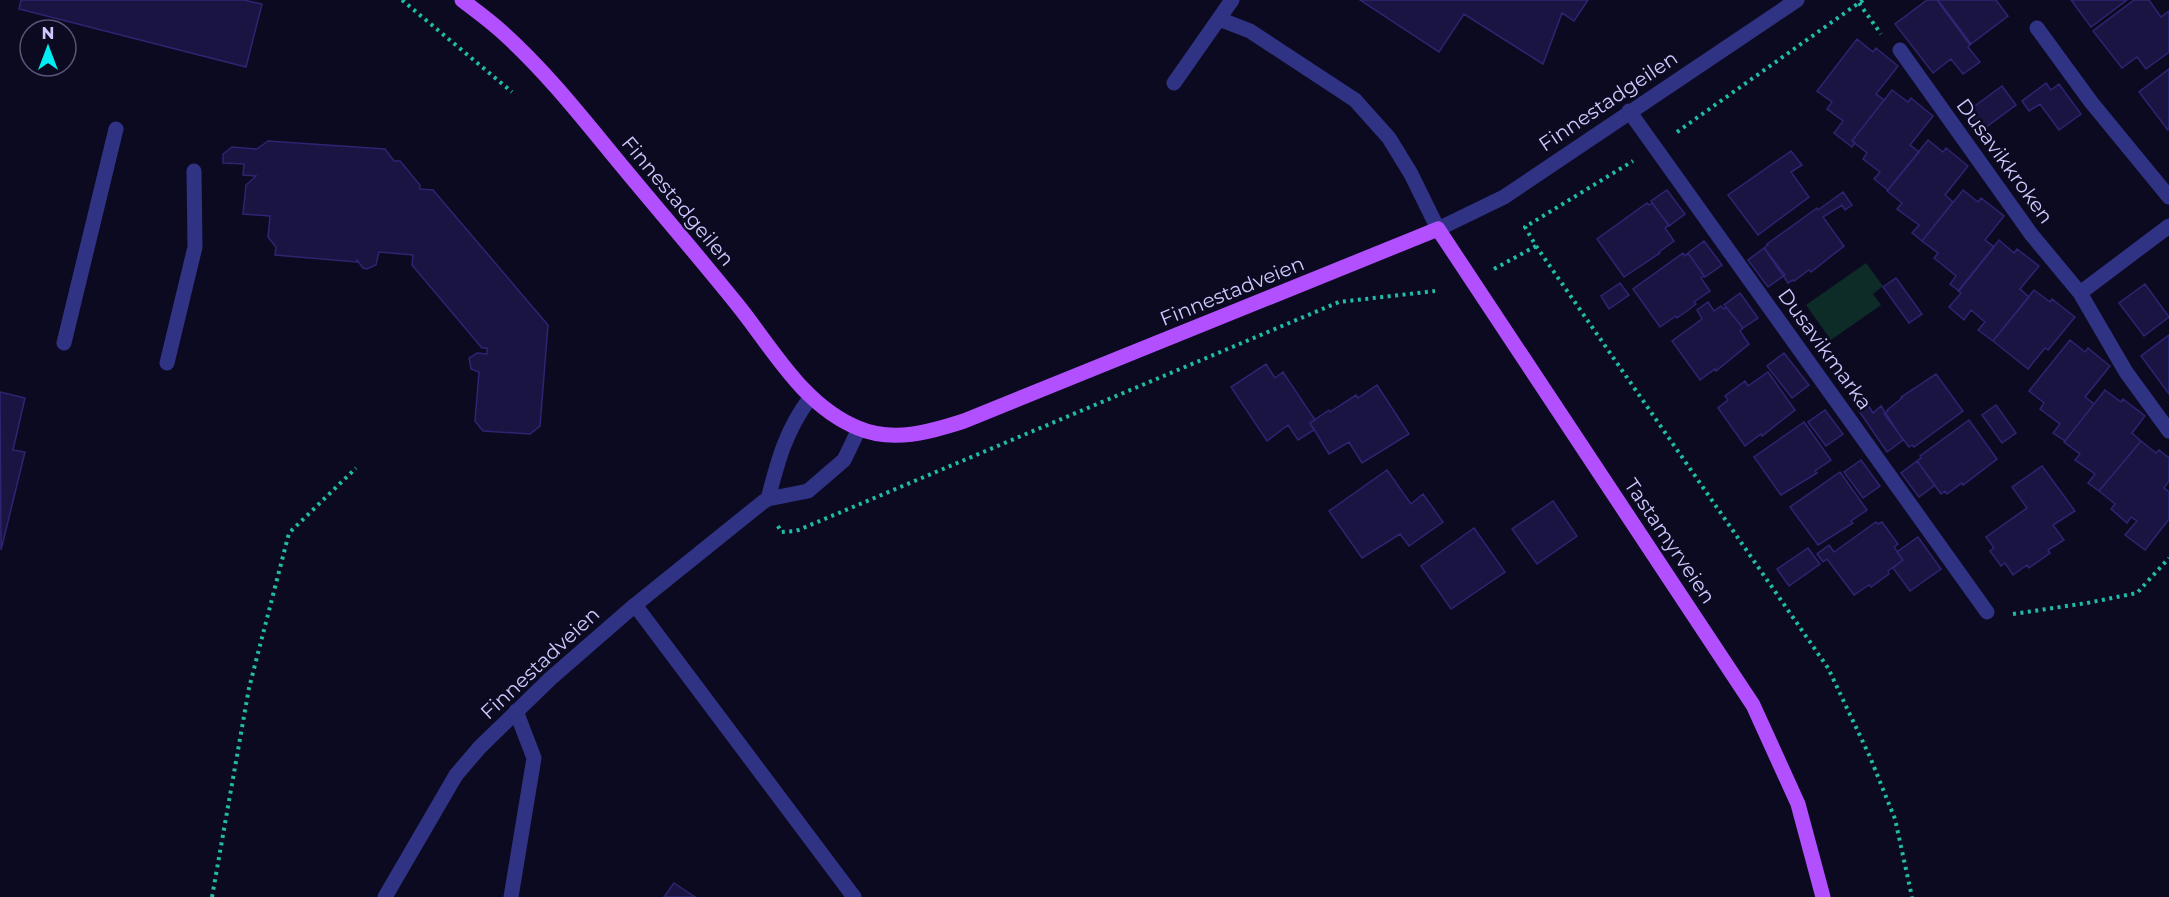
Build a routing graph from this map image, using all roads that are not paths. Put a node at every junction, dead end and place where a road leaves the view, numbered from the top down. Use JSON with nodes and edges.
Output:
{"nodes":[{"id":1,"x":462,"y":0,"type":"edge"},
{"id":2,"x":1232,"y":0,"type":"edge"},
{"id":3,"x":1797,"y":0,"type":"edge"},
{"id":4,"x":1220,"y":19,"type":"junction"},
{"id":5,"x":2037,"y":28,"type":"dead end"},
{"id":6,"x":1900,"y":50,"type":"road end"},
{"id":7,"x":1174,"y":82,"type":"dead end"},
{"id":8,"x":1629,"y":111,"type":"junction"},
{"id":9,"x":116,"y":129,"type":"dead end"},
{"id":10,"x":194,"y":171,"type":"dead end"},
{"id":11,"x":2169,"y":197,"type":"edge"},
{"id":12,"x":2169,"y":226,"type":"edge"},
{"id":13,"x":1438,"y":229,"type":"junction"},
{"id":14,"x":2080,"y":292,"type":"junction"},
{"id":15,"x":64,"y":343,"type":"dead end"},
{"id":16,"x":167,"y":363,"type":"dead end"},
{"id":17,"x":810,"y":398,"type":"junction"},
{"id":18,"x":859,"y":429,"type":"junction"},
{"id":19,"x":2169,"y":431,"type":"edge"},
{"id":20,"x":768,"y":499,"type":"junction"},
{"id":21,"x":635,"y":605,"type":"junction"},
{"id":22,"x":1987,"y":612,"type":"road end"},
{"id":23,"x":516,"y":711,"type":"junction"},
{"id":24,"x":385,"y":897,"type":"edge"},
{"id":25,"x":511,"y":897,"type":"edge"},
{"id":26,"x":854,"y":897,"type":"edge"},
{"id":27,"x":1823,"y":897,"type":"edge"}],
"edges":[{"from":1,"to":17,"type":"main road","name":"Finnestadgeilen"},
{"from":2,"to":4,"type":"street"},
{"from":3,"to":8,"type":"street","name":"Finnestadgeilen"},
{"from":4,"to":7,"type":"street"},
{"from":4,"to":13,"type":"street"},
{"from":5,"to":11,"type":"street"},
{"from":6,"to":14,"type":"street","name":"Dusavikkroken"},
{"from":8,"to":13,"type":"street","name":"Finnestadgeilen"},
{"from":8,"to":22,"type":"street","name":"Dusavikmarka"},
{"from":9,"to":15,"type":"street"},
{"from":10,"to":16,"type":"street"},
{"from":12,"to":14,"type":"street"},
{"from":13,"to":18,"type":"main road","name":"Finnestadveien"},
{"from":13,"to":27,"type":"main road","name":"Tastamyrveien"},
{"from":14,"to":19,"type":"street","name":"Dusavikkroken"},
{"from":17,"to":18,"type":"main road","name":"Finnestadgeilen"},
{"from":17,"to":20,"type":"street"},
{"from":18,"to":20,"type":"street","name":"Finnestadveien"},
{"from":20,"to":21,"type":"street","name":"Finnestadveien"},
{"from":21,"to":23,"type":"street","name":"Finnestadveien"},
{"from":21,"to":26,"type":"street"},
{"from":23,"to":24,"type":"street","name":"Finnestadveien"},
{"from":23,"to":25,"type":"street"}]}
